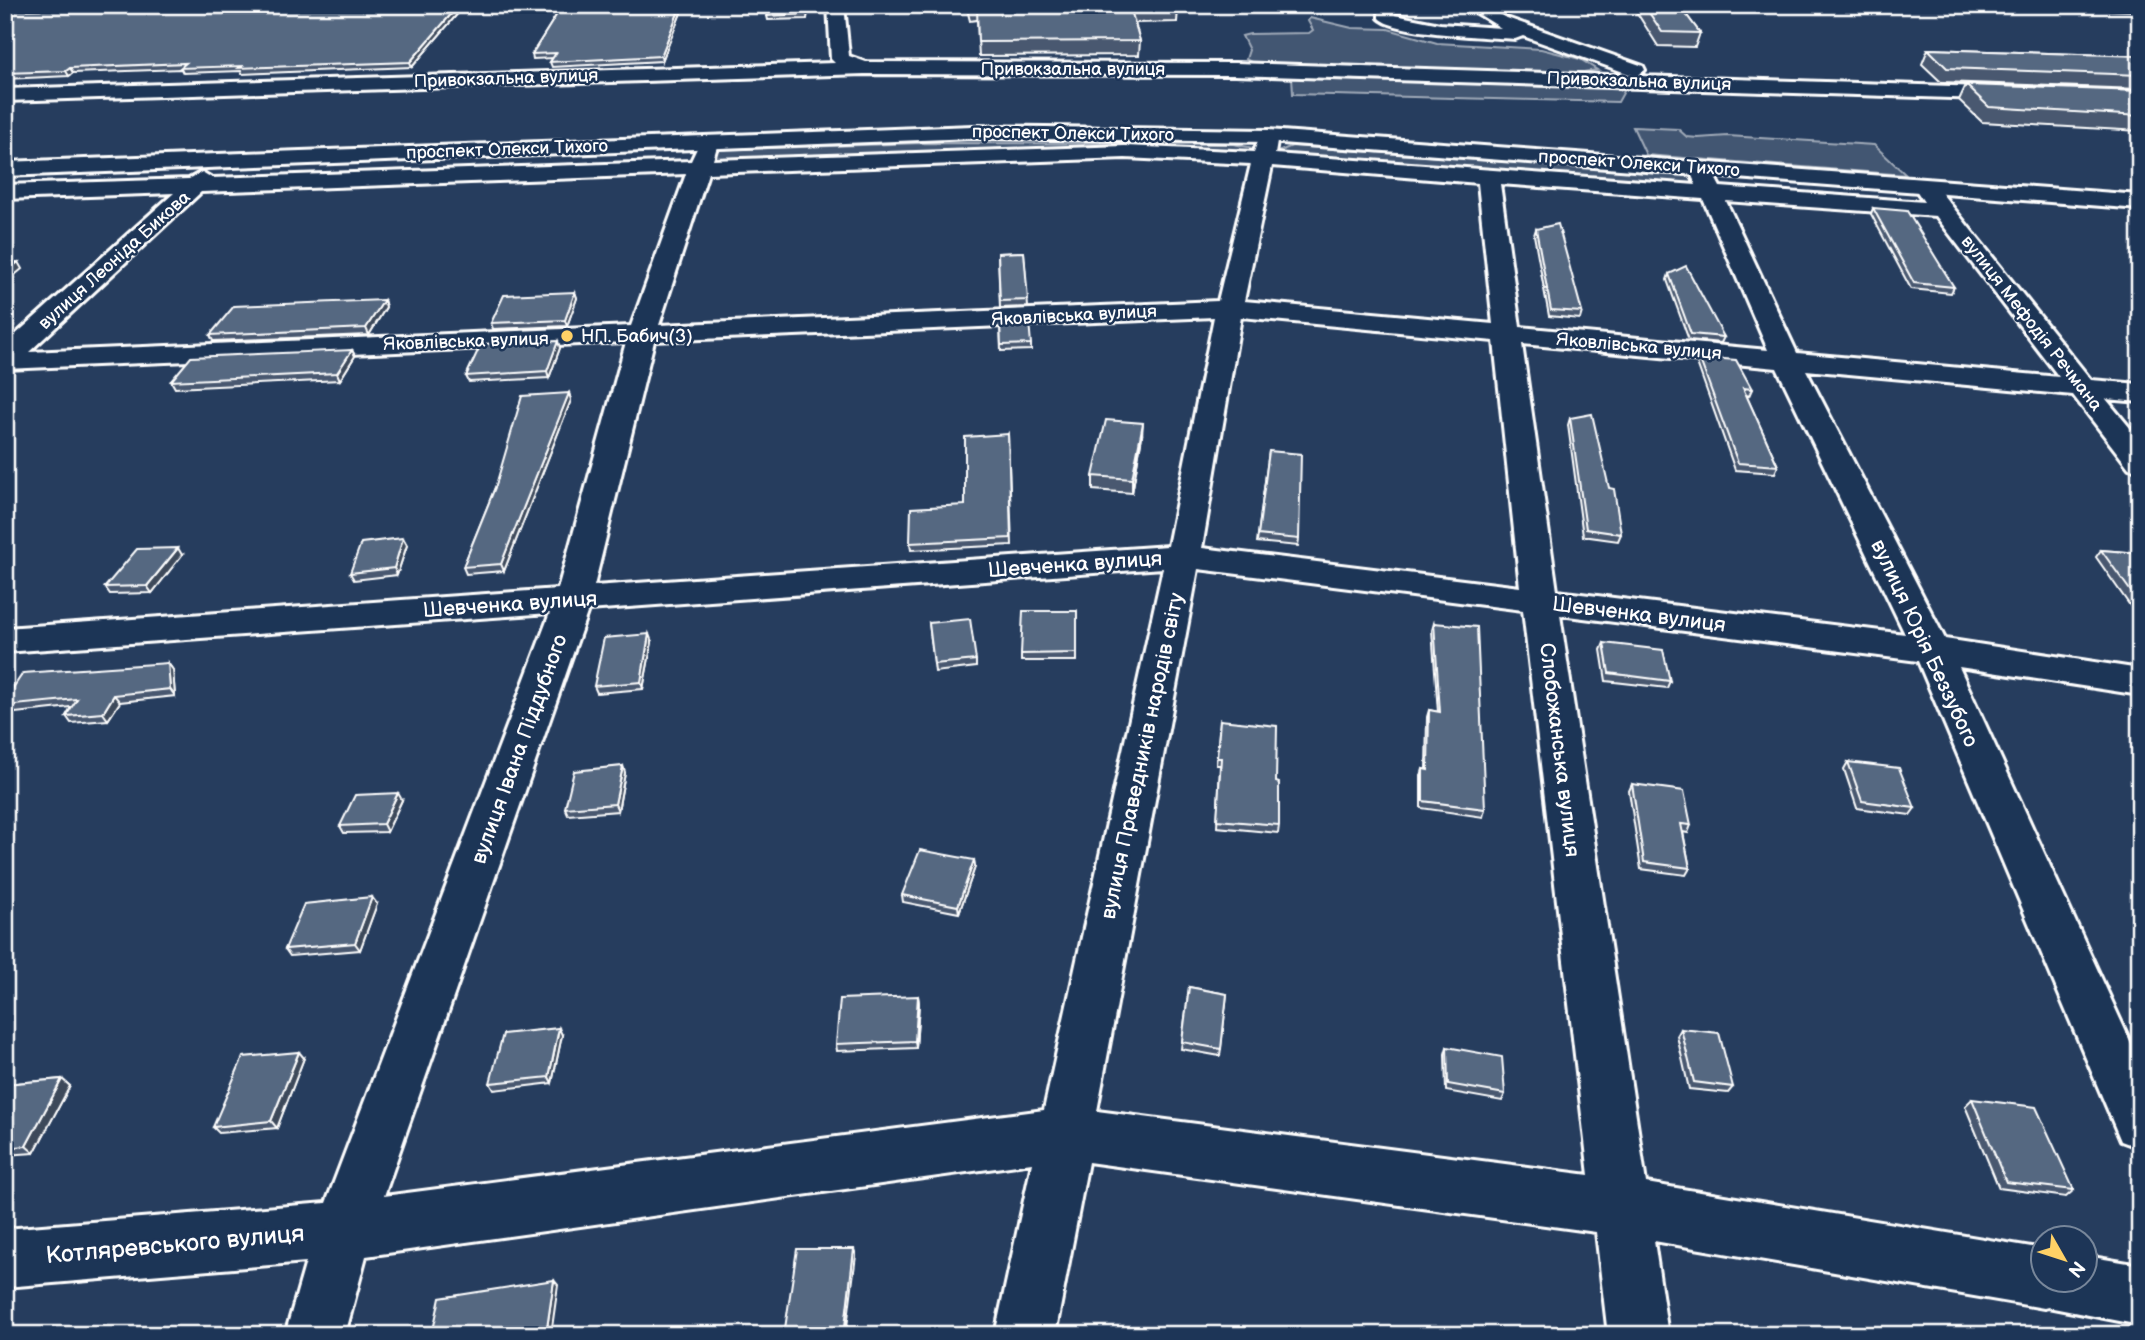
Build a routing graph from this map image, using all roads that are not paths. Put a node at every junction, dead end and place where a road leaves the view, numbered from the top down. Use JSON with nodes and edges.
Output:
{"nodes":[{"id":1,"x":93,"y":5,"type":"edge"},
{"id":2,"x":836,"y":5,"type":"edge"},
{"id":3,"x":1393,"y":5,"type":"edge"},
{"id":4,"x":1472,"y":5,"type":"edge"},
{"id":5,"x":5,"y":7,"type":"edge"},
{"id":6,"x":1538,"y":35,"type":"junction"},
{"id":7,"x":864,"y":68,"type":"junction"},
{"id":8,"x":1668,"y":81,"type":"junction"},
{"id":9,"x":5,"y":94,"type":"edge"},
{"id":10,"x":2032,"y":94,"type":"edge"},
{"id":11,"x":1266,"y":148,"type":"junction"},
{"id":12,"x":704,"y":154,"type":"junction"},
{"id":13,"x":222,"y":161,"type":"junction"},
{"id":14,"x":5,"y":169,"type":"edge"},
{"id":15,"x":1488,"y":177,"type":"junction"},
{"id":16,"x":1705,"y":180,"type":"junction"},
{"id":17,"x":195,"y":185,"type":"junction"},
{"id":18,"x":1924,"y":185,"type":"junction"},
{"id":19,"x":5,"y":192,"type":"edge"},
{"id":20,"x":2140,"y":202,"type":"edge"},
{"id":21,"x":1942,"y":210,"type":"junction"},
{"id":22,"x":1229,"y":308,"type":"junction"},
{"id":23,"x":642,"y":334,"type":"junction"},
{"id":24,"x":1509,"y":335,"type":"junction"},
{"id":25,"x":1786,"y":358,"type":"junction"},
{"id":26,"x":5,"y":360,"type":"edge"},
{"id":27,"x":2083,"y":387,"type":"junction"},
{"id":28,"x":2140,"y":393,"type":"edge"},
{"id":29,"x":2140,"y":461,"type":"edge"},
{"id":30,"x":1183,"y":556,"type":"junction"},
{"id":31,"x":573,"y":600,"type":"junction"},
{"id":32,"x":1540,"y":601,"type":"junction"},
{"id":33,"x":5,"y":640,"type":"edge"},
{"id":34,"x":1932,"y":650,"type":"junction"},
{"id":35,"x":2140,"y":682,"type":"edge"},
{"id":36,"x":2140,"y":1123,"type":"edge"},
{"id":37,"x":1064,"y":1133,"type":"junction"},
{"id":38,"x":1619,"y":1207,"type":"junction"},
{"id":39,"x":344,"y":1230,"type":"junction"},
{"id":40,"x":5,"y":1258,"type":"edge"},
{"id":41,"x":2030,"y":1277,"type":"edge"},
{"id":42,"x":2100,"y":1288,"type":"edge"},
{"id":43,"x":2140,"y":1295,"type":"edge"},
{"id":44,"x":315,"y":1335,"type":"edge"},
{"id":45,"x":1025,"y":1335,"type":"edge"},
{"id":46,"x":1638,"y":1335,"type":"edge"}],
"edges":[{"from":1,"to":5,"type":"street"},
{"from":2,"to":7,"type":"street"},
{"from":3,"to":6,"type":"street"},
{"from":4,"to":6,"type":"street"},
{"from":6,"to":8,"type":"street"},
{"from":7,"to":8,"type":"street","name":"Привокзальна вулиця"},
{"from":7,"to":9,"type":"street","name":"Привокзальна вулиця"},
{"from":8,"to":10,"type":"street","name":"Привокзальна вулиця"},
{"from":11,"to":12,"type":"street"},
{"from":11,"to":15,"type":"street"},
{"from":11,"to":16,"type":"street","name":"проспект Олекси Тихого"},
{"from":11,"to":22,"type":"street","name":"вулиця Праведників народів світу"},
{"from":12,"to":13,"type":"street","name":"проспект Олекси Тихого"},
{"from":12,"to":17,"type":"street"},
{"from":12,"to":23,"type":"street","name":"вулиця Івана Піддубного"},
{"from":13,"to":14,"type":"street","name":"проспект Олекси Тихого"},
{"from":13,"to":17,"type":"street","name":"вулиця Леоніда Бикова"},
{"from":15,"to":16,"type":"street"},
{"from":15,"to":24,"type":"street","name":"Слобожанська вулиця"},
{"from":16,"to":18,"type":"street","name":"проспект Олекси Тихого"},
{"from":16,"to":21,"type":"street"},
{"from":16,"to":25,"type":"street","name":"вулиця Юрія Беззубого"},
{"from":17,"to":19,"type":"street"},
{"from":17,"to":26,"type":"street","name":"вулиця Леоніда Бикова"},
{"from":18,"to":20,"type":"street","name":"проспект Олекси Тихого"},
{"from":18,"to":21,"type":"street","name":"вулиця Мефодія Речмана"},
{"from":21,"to":27,"type":"street","name":"вулиця Мефодія Речмана"},
{"from":22,"to":23,"type":"street","name":"Яковлівська вулиця"},
{"from":22,"to":24,"type":"street","name":"Яковлівська вулиця"},
{"from":22,"to":30,"type":"street","name":"вулиця Праведників народів світу"},
{"from":23,"to":26,"type":"street","name":"Яковлівська вулиця"},
{"from":23,"to":31,"type":"street","name":"вулиця Івана Піддубного"},
{"from":24,"to":25,"type":"street","name":"Яковлівська вулиця"},
{"from":24,"to":32,"type":"street","name":"Слобожанська вулиця"},
{"from":25,"to":27,"type":"street","name":"Яковлівська вулиця"},
{"from":25,"to":34,"type":"street","name":"вулиця Юрія Беззубого"},
{"from":27,"to":28,"type":"street","name":"Яковлівська вулиця"},
{"from":27,"to":29,"type":"street","name":"вулиця Мефодія Речмана"},
{"from":30,"to":31,"type":"street","name":"Шевченка вулиця"},
{"from":30,"to":32,"type":"street","name":"Шевченка вулиця"},
{"from":30,"to":37,"type":"street","name":"вулиця Праведників народів світу"},
{"from":31,"to":33,"type":"street","name":"Шевченка вулиця"},
{"from":31,"to":39,"type":"street","name":"вулиця Івана Піддубного"},
{"from":32,"to":34,"type":"street","name":"Шевченка вулиця"},
{"from":32,"to":38,"type":"street","name":"Слобожанська вулиця"},
{"from":34,"to":35,"type":"street","name":"Шевченка вулиця"},
{"from":34,"to":36,"type":"street","name":"вулиця Юрія Беззубого"},
{"from":37,"to":38,"type":"street","name":"Котляревського вулиця"},
{"from":37,"to":39,"type":"street","name":"Котляревського вулиця"},
{"from":37,"to":45,"type":"street","name":"вулиця Праведників народів світу"},
{"from":38,"to":41,"type":"street","name":"Котляревського вулиця"},
{"from":38,"to":46,"type":"street","name":"Слобожанська вулиця"},
{"from":39,"to":40,"type":"street","name":"Котляревського вулиця"},
{"from":39,"to":44,"type":"street","name":"вулиця Івана Піддубного"},
{"from":42,"to":43,"type":"street"}]}
